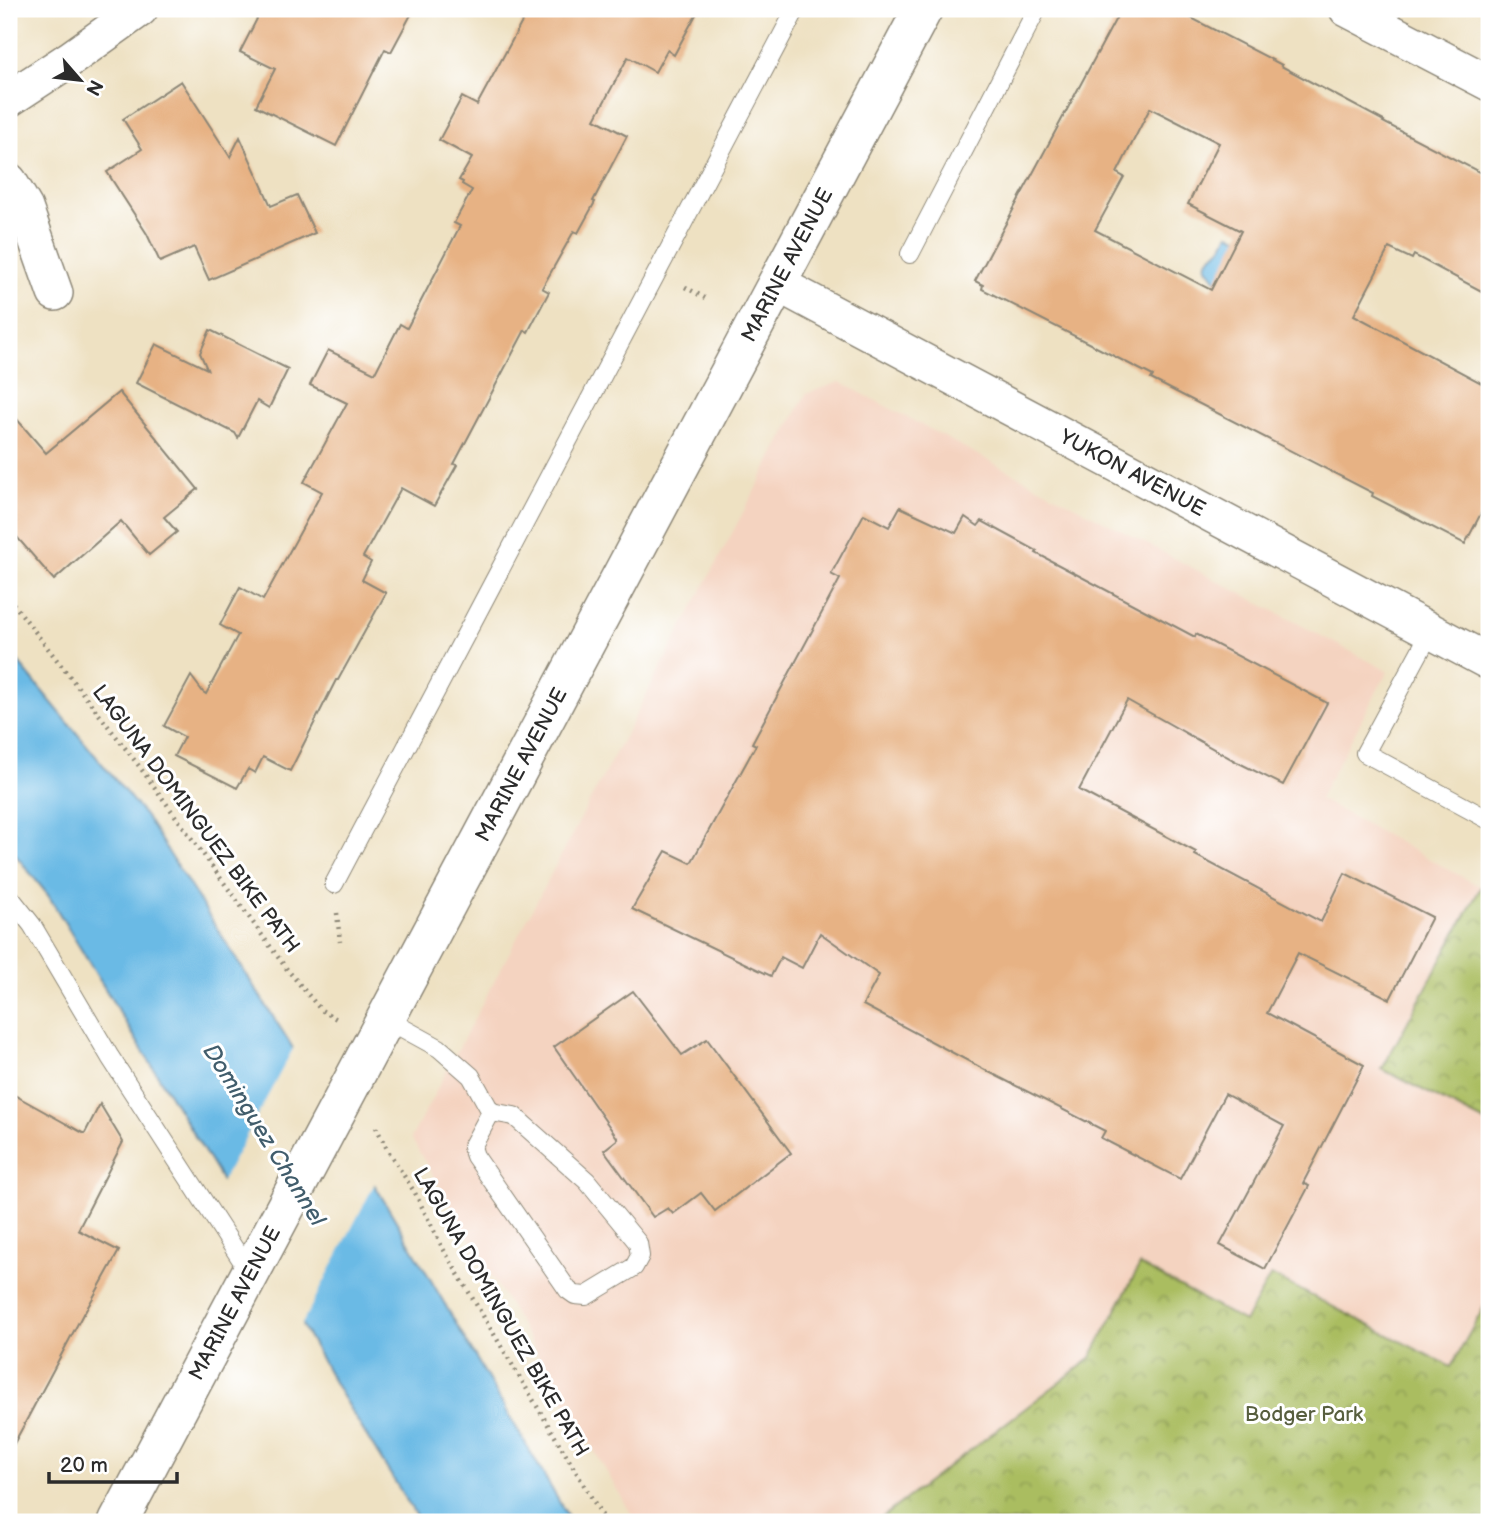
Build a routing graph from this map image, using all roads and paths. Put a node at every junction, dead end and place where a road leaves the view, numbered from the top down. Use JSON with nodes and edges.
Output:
{"nodes":[{"id":1,"x":140,"y":9,"type":"edge"},
{"id":2,"x":796,"y":9,"type":"edge"},
{"id":3,"x":923,"y":9,"type":"edge"},
{"id":4,"x":1037,"y":9,"type":"edge"},
{"id":5,"x":1347,"y":9,"type":"edge"},
{"id":6,"x":1489,"y":83,"type":"edge"},
{"id":7,"x":9,"y":99,"type":"edge"},
{"id":8,"x":9,"y":181,"type":"edge"},
{"id":9,"x":910,"y":254,"type":"dead end"},
{"id":10,"x":776,"y":283,"type":"junction"},
{"id":11,"x":685,"y":287,"type":"dead end"},
{"id":12,"x":55,"y":293,"type":"dead end"},
{"id":13,"x":705,"y":298,"type":"dead end"},
{"id":14,"x":9,"y":598,"type":"edge"},
{"id":15,"x":1431,"y":631,"type":"junction"},
{"id":16,"x":1489,"y":662,"type":"edge"},
{"id":17,"x":1489,"y":820,"type":"edge"},
{"id":18,"x":334,"y":884,"type":"dead end"},
{"id":19,"x":9,"y":896,"type":"edge"},
{"id":20,"x":380,"y":1030,"type":"junction"},
{"id":21,"x":347,"y":1092,"type":"junction"},
{"id":22,"x":491,"y":1112,"type":"junction"},
{"id":23,"x":251,"y":1271,"type":"junction"},
{"id":24,"x":118,"y":1522,"type":"edge"},
{"id":25,"x":606,"y":1522,"type":"edge"}],
"edges":[{"from":1,"to":7,"type":"street"},
{"from":2,"to":18,"type":"lane"},
{"from":3,"to":10,"type":"main road","name":"MARINE AVENUE"},
{"from":4,"to":9,"type":"lane"},
{"from":5,"to":6,"type":"street"},
{"from":8,"to":12,"type":"street"},
{"from":10,"to":15,"type":"street","name":"YUKON AVENUE"},
{"from":10,"to":20,"type":"main road","name":"MARINE AVENUE"},
{"from":11,"to":13,"type":"path"},
{"from":14,"to":20,"type":"path","name":"LAGUNA DOMINGUEZ BIKE PATH"},
{"from":15,"to":16,"type":"street","name":"YUKON AVENUE"},
{"from":15,"to":17,"type":"lane"},
{"from":19,"to":23,"type":"lane"},
{"from":20,"to":21,"type":"main road","name":"MARINE AVENUE"},
{"from":20,"to":22,"type":"lane"},
{"from":21,"to":23,"type":"main road","name":"MARINE AVENUE"},
{"from":21,"to":25,"type":"path","name":"LAGUNA DOMINGUEZ BIKE PATH"},
{"from":22,"to":22,"type":"lane"},
{"from":23,"to":24,"type":"main road","name":"MARINE AVENUE"}]}
